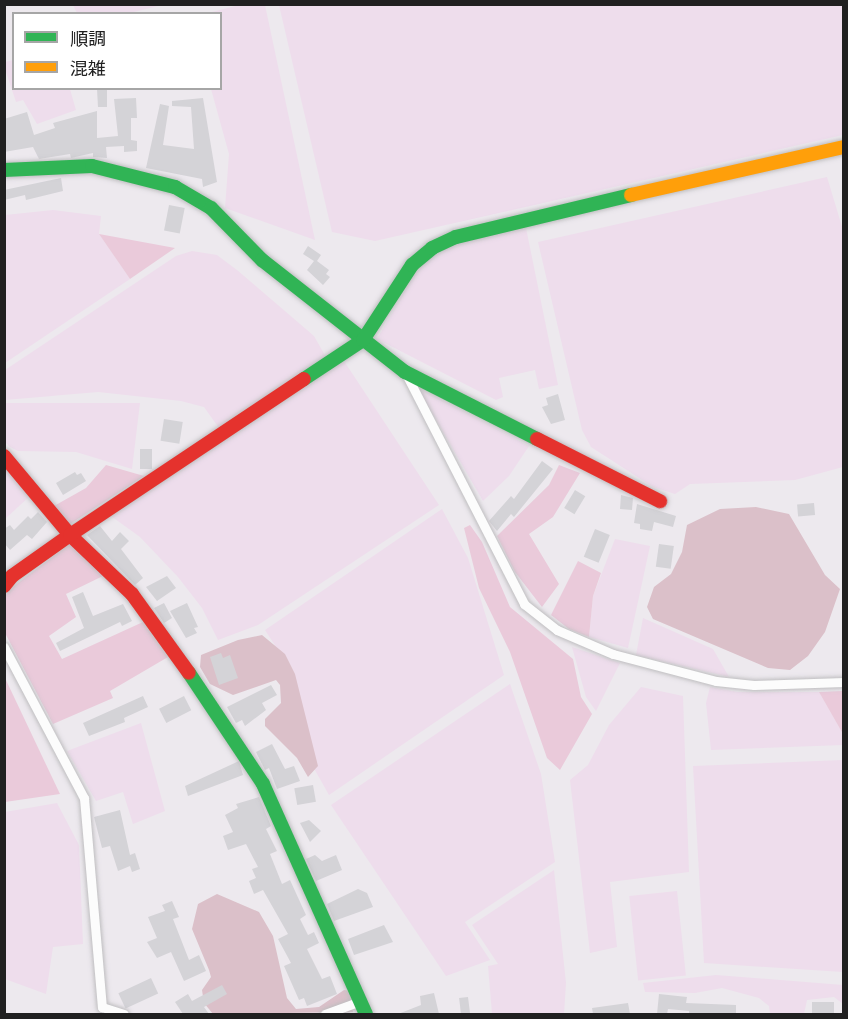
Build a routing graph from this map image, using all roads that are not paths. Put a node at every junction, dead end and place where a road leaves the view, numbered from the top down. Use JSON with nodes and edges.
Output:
{"nodes":[{"id":1,"x":843,"y":147,"type":"edge"},
{"id":2,"x":4,"y":170,"type":"edge"},
{"id":3,"x":363,"y":340,"type":"junction"},
{"id":4,"x":405,"y":372,"type":"junction"},
{"id":5,"x":4,"y":456,"type":"edge"},
{"id":6,"x":660,"y":501,"type":"dead end"},
{"id":7,"x":70,"y":536,"type":"junction"},
{"id":8,"x":4,"y":586,"type":"edge"},
{"id":9,"x":4,"y":647,"type":"edge"},
{"id":10,"x":843,"y":682,"type":"edge"},
{"id":11,"x":360,"y":1001,"type":"junction"},
{"id":12,"x":124,"y":1014,"type":"edge"},
{"id":13,"x":325,"y":1014,"type":"edge"},
{"id":14,"x":366,"y":1014,"type":"edge"}],
"edges":[{"from":1,"to":3,"type":"street"},
{"from":2,"to":3,"type":"street"},
{"from":3,"to":4,"type":"street"},
{"from":3,"to":7,"type":"street"},
{"from":4,"to":6,"type":"street"},
{"from":4,"to":10,"type":"street"},
{"from":5,"to":7,"type":"street"},
{"from":7,"to":8,"type":"street"},
{"from":7,"to":11,"type":"street"},
{"from":9,"to":12,"type":"street"},
{"from":11,"to":13,"type":"street"},
{"from":11,"to":14,"type":"street"}]}
